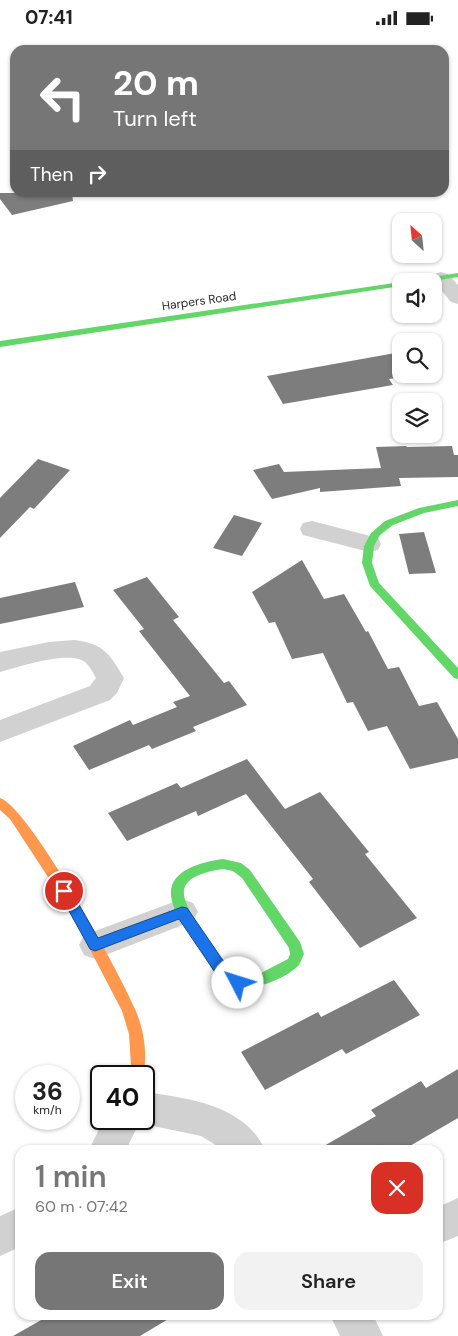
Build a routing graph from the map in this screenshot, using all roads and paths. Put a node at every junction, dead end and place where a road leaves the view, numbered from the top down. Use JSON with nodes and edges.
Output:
{"nodes":[{"id":1,"x":450,"y":276,"type":"edge"},
{"id":2,"x":392,"y":285,"type":"edge"},
{"id":3,"x":458,"y":299,"type":"edge"},
{"id":4,"x":0,"y":344,"type":"edge"},
{"id":5,"x":458,"y":503,"type":"edge"},
{"id":6,"x":312,"y":529,"type":"dead end"},
{"id":7,"x":369,"y":544,"type":"junction"},
{"id":8,"x":0,"y":662,"type":"edge"},
{"id":9,"x":458,"y":675,"type":"edge"},
{"id":10,"x":0,"y":731,"type":"edge"},
{"id":11,"x":0,"y":803,"type":"edge"},
{"id":12,"x":182,"y":912,"type":"junction"},
{"id":13,"x":95,"y":945,"type":"junction"},
{"id":14,"x":138,"y":1065,"type":"edge"},
{"id":15,"x":155,"y":1110,"type":"edge"},
{"id":16,"x":117,"y":1130,"type":"edge"},
{"id":17,"x":110,"y":1145,"type":"edge"},
{"id":18,"x":244,"y":1145,"type":"edge"},
{"id":19,"x":458,"y":1216,"type":"edge"},
{"id":20,"x":443,"y":1223,"type":"edge"},
{"id":21,"x":15,"y":1229,"type":"edge"},
{"id":22,"x":0,"y":1237,"type":"edge"},
{"id":23,"x":353,"y":1320,"type":"edge"},
{"id":24,"x":363,"y":1336,"type":"edge"}],
"edges":[{"from":1,"to":3,"type":"street"},
{"from":2,"to":4,"type":"street","name":"Harpers Road"},
{"from":5,"to":7,"type":"street"},
{"from":6,"to":7,"type":"street"},
{"from":7,"to":9,"type":"street"},
{"from":8,"to":10,"type":"street"},
{"from":11,"to":13,"type":"street"},
{"from":12,"to":12,"type":"street"},
{"from":12,"to":13,"type":"street"},
{"from":13,"to":14,"type":"street"},
{"from":15,"to":18,"type":"street"},
{"from":16,"to":17,"type":"street"},
{"from":19,"to":20,"type":"street"},
{"from":21,"to":22,"type":"street"},
{"from":23,"to":24,"type":"street"}]}
